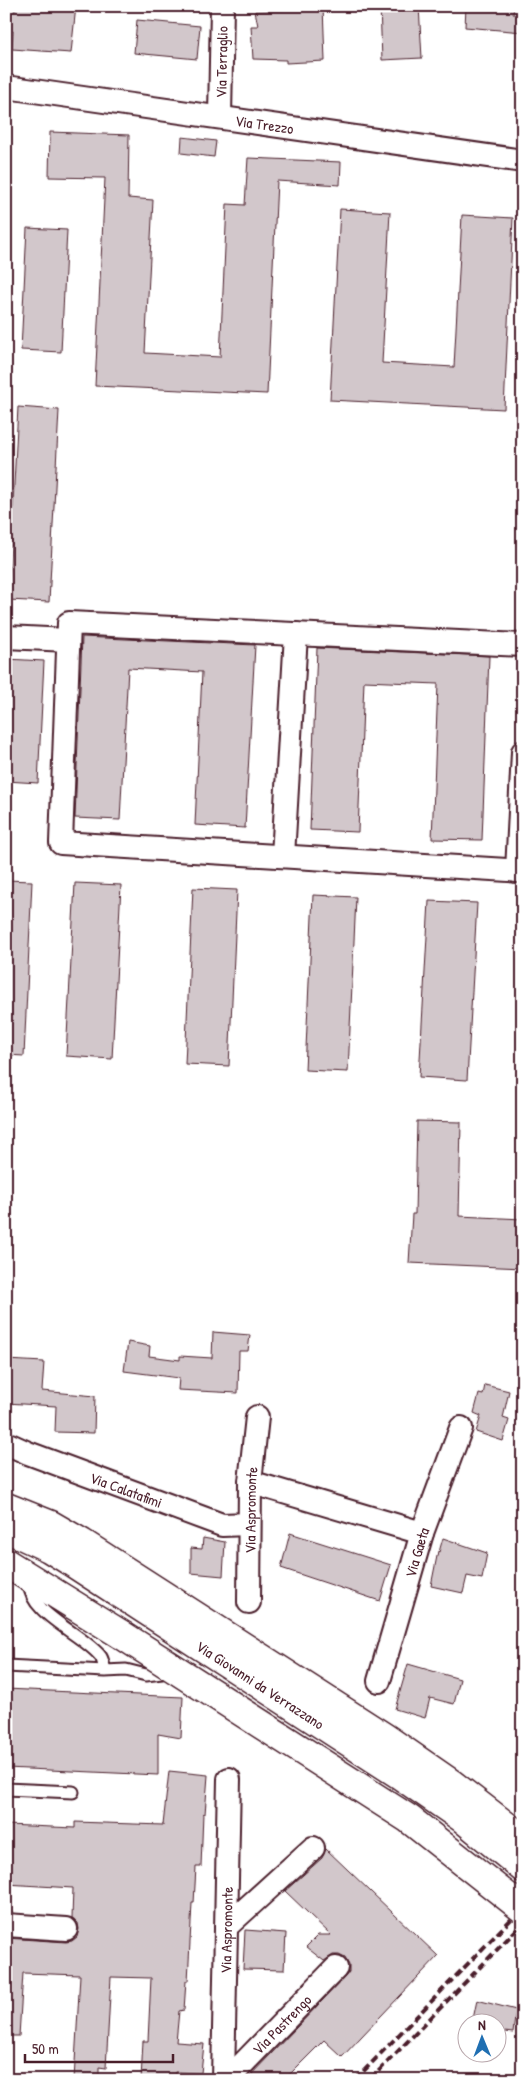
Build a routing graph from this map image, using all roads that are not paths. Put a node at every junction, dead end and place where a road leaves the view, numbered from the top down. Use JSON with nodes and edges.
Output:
{"nodes":[{"id":1,"x":222,"y":6,"type":"edge"},
{"id":2,"x":6,"y":87,"type":"edge"},
{"id":3,"x":220,"y":117,"type":"junction"},
{"id":4,"x":523,"y":161,"type":"edge"},
{"id":5,"x":296,"y":634,"type":"junction"},
{"id":6,"x":6,"y":637,"type":"edge"},
{"id":7,"x":68,"y":640,"type":"junction"},
{"id":8,"x":523,"y":645,"type":"edge"},
{"id":9,"x":523,"y":752,"type":"edge"},
{"id":10,"x":283,"y":856,"type":"junction"},
{"id":11,"x":520,"y":871,"type":"edge"},
{"id":12,"x":257,"y":1417,"type":"dead end"},
{"id":13,"x":461,"y":1428,"type":"dead end"},
{"id":14,"x":6,"y":1443,"type":"edge"},
{"id":15,"x":250,"y":1482,"type":"junction"},
{"id":16,"x":10,"y":1512,"type":"edge"},
{"id":17,"x":249,"y":1524,"type":"junction"},
{"id":18,"x":422,"y":1532,"type":"junction"},
{"id":19,"x":6,"y":1543,"type":"edge"},
{"id":20,"x":6,"y":1563,"type":"edge"},
{"id":21,"x":30,"y":1576,"type":"junction"},
{"id":22,"x":249,"y":1602,"type":"dead end"},
{"id":23,"x":143,"y":1657,"type":"dead end"},
{"id":24,"x":6,"y":1666,"type":"edge"},
{"id":25,"x":126,"y":1670,"type":"junction"},
{"id":26,"x":105,"y":1671,"type":"junction"},
{"id":27,"x":162,"y":1673,"type":"dead end"},
{"id":28,"x":379,"y":1681,"type":"dead end"},
{"id":29,"x":229,"y":1779,"type":"dead end"},
{"id":30,"x":6,"y":1789,"type":"edge"},
{"id":31,"x":73,"y":1792,"type":"dead end"},
{"id":32,"x":313,"y":1848,"type":"dead end"},
{"id":33,"x":514,"y":1853,"type":"edge"},
{"id":34,"x":523,"y":1883,"type":"edge"},
{"id":35,"x":523,"y":1909,"type":"edge"},
{"id":36,"x":6,"y":1925,"type":"edge"},
{"id":37,"x":226,"y":1927,"type":"junction"},
{"id":38,"x":66,"y":1929,"type":"dead end"},
{"id":39,"x":336,"y":1968,"type":"dead end"},
{"id":40,"x":223,"y":2080,"type":"edge"},
{"id":41,"x":226,"y":2080,"type":"edge"}],
"edges":[{"from":1,"to":3,"type":"street","name":"Via Terraglio"},
{"from":2,"to":3,"type":"street","name":"Via Trezzo"},
{"from":3,"to":4,"type":"street","name":"Via Trezzo"},
{"from":5,"to":7,"type":"street"},
{"from":5,"to":8,"type":"street"},
{"from":5,"to":10,"type":"street"},
{"from":6,"to":7,"type":"street"},
{"from":7,"to":10,"type":"street"},
{"from":9,"to":11,"type":"street"},
{"from":10,"to":11,"type":"street"},
{"from":12,"to":15,"type":"street","name":"Via Aspromonte"},
{"from":13,"to":18,"type":"street","name":"Via Gaeta"},
{"from":14,"to":17,"type":"street","name":"Via Calatafimi"},
{"from":15,"to":17,"type":"street","name":"Via Aspromonte"},
{"from":15,"to":18,"type":"street"},
{"from":16,"to":33,"type":"main road"},
{"from":17,"to":22,"type":"street","name":"Via Aspromonte"},
{"from":18,"to":28,"type":"street","name":"Via Gaeta"},
{"from":19,"to":33,"type":"main road","name":"Via Giovanni da Verrazzano"},
{"from":20,"to":21,"type":"main road"},
{"from":21,"to":26,"type":"lane"},
{"from":21,"to":35,"type":"main road","bridge":true},
{"from":23,"to":25,"type":"lane"},
{"from":24,"to":26,"type":"lane"},
{"from":25,"to":26,"type":"lane"},
{"from":25,"to":27,"type":"lane"},
{"from":29,"to":37,"type":"street","name":"Via Aspromonte"},
{"from":30,"to":31,"type":"lane"},
{"from":32,"to":37,"type":"street"},
{"from":33,"to":34,"type":"main road"},
{"from":36,"to":38,"type":"street"},
{"from":37,"to":40,"type":"street","name":"Via Aspromonte"},
{"from":39,"to":41,"type":"street","name":"Via Pastrengo"}]}
